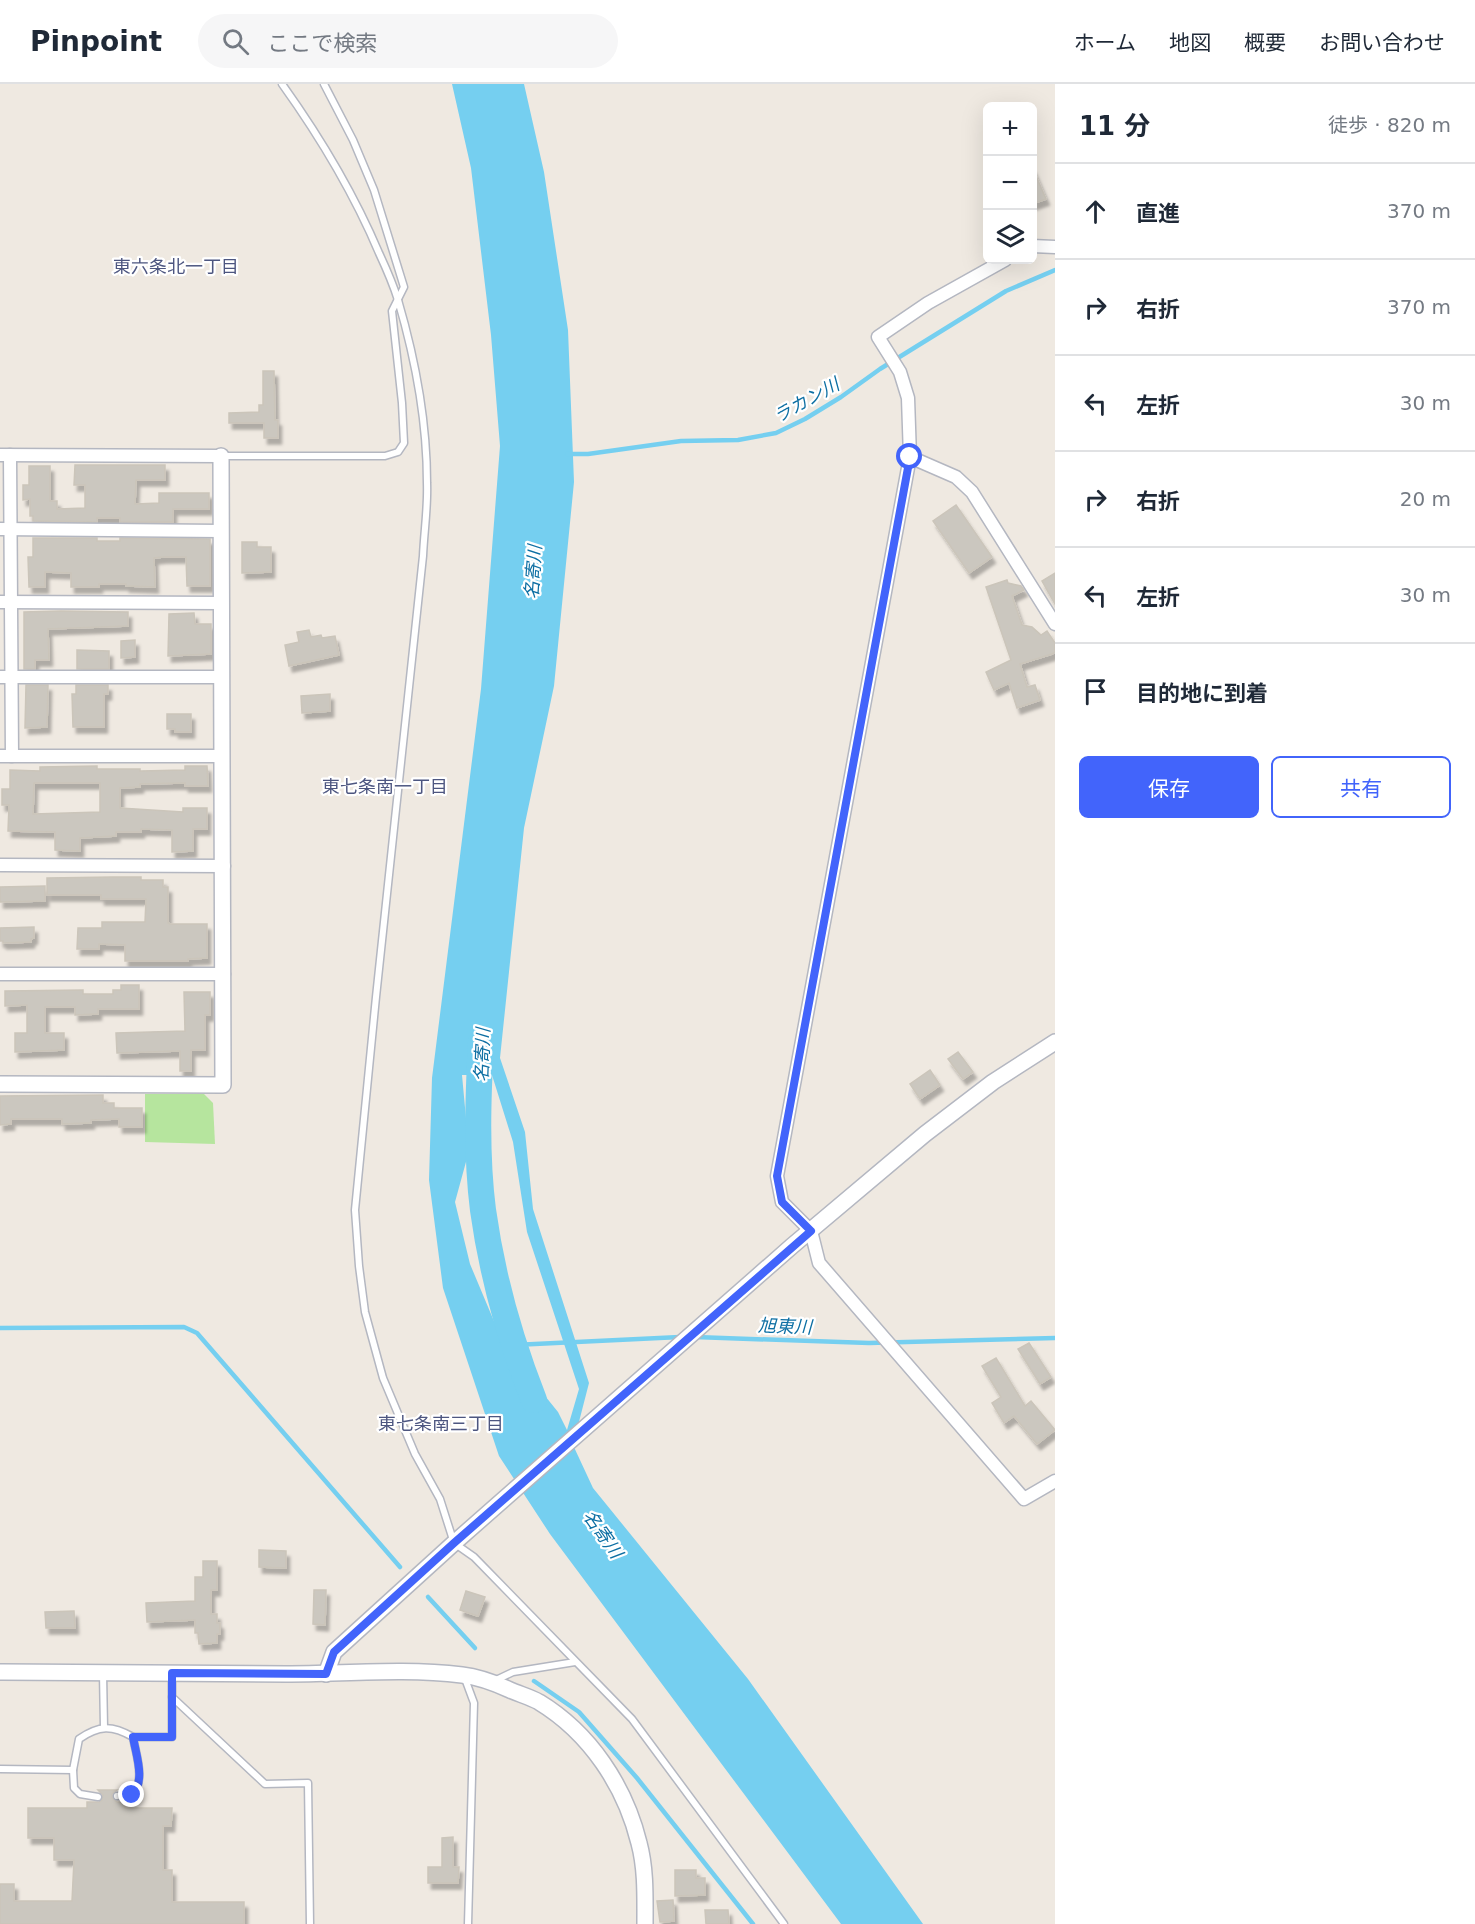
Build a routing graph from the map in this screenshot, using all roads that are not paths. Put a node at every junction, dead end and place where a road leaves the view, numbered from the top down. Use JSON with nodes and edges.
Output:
{"nodes":[{"id":1,"x":282,"y":84,"type":"edge"},
{"id":2,"x":324,"y":84,"type":"edge"},
{"id":3,"x":1037,"y":246,"type":"edge"},
{"id":4,"x":1055,"y":247,"type":"edge"},
{"id":5,"x":998,"y":264,"type":"edge"},
{"id":6,"x":398,"y":299,"type":"junction"},
{"id":7,"x":5,"y":455,"type":"edge"},
{"id":8,"x":221,"y":456,"type":"junction"},
{"id":9,"x":910,"y":457,"type":"junction"},
{"id":10,"x":5,"y":530,"type":"edge"},
{"id":11,"x":221,"y":531,"type":"junction"},
{"id":12,"x":6,"y":602,"type":"edge"},
{"id":13,"x":222,"y":603,"type":"junction"},
{"id":14,"x":1055,"y":624,"type":"edge"},
{"id":15,"x":6,"y":677,"type":"edge"},
{"id":16,"x":222,"y":677,"type":"junction"},
{"id":17,"x":6,"y":756,"type":"edge"},
{"id":18,"x":222,"y":756,"type":"junction"},
{"id":19,"x":0,"y":865,"type":"edge"},
{"id":20,"x":224,"y":866,"type":"junction"},
{"id":21,"x":0,"y":974,"type":"edge"},
{"id":22,"x":224,"y":974,"type":"junction"},
{"id":23,"x":1055,"y":1042,"type":"edge"},
{"id":24,"x":0,"y":1084,"type":"edge"},
{"id":25,"x":811,"y":1231,"type":"junction"},
{"id":26,"x":1055,"y":1481,"type":"edge"},
{"id":27,"x":454,"y":1543,"type":"junction"},
{"id":28,"x":575,"y":1662,"type":"junction"},
{"id":29,"x":0,"y":1672,"type":"edge"},
{"id":30,"x":104,"y":1673,"type":"junction"},
{"id":31,"x":172,"y":1673,"type":"junction"},
{"id":32,"x":326,"y":1674,"type":"junction"},
{"id":33,"x":464,"y":1675,"type":"junction"},
{"id":34,"x":491,"y":1682,"type":"junction"},
{"id":35,"x":172,"y":1697,"type":"junction"},
{"id":36,"x":104,"y":1728,"type":"junction"},
{"id":37,"x":133,"y":1737,"type":"junction"},
{"id":38,"x":0,"y":1769,"type":"edge"},
{"id":39,"x":73,"y":1770,"type":"junction"},
{"id":40,"x":117,"y":1796,"type":"dead end"},
{"id":41,"x":98,"y":1797,"type":"dead end"},
{"id":42,"x":310,"y":1924,"type":"edge"},
{"id":43,"x":468,"y":1924,"type":"edge"},
{"id":44,"x":645,"y":1924,"type":"edge"},
{"id":45,"x":784,"y":1924,"type":"edge"}],
"edges":[{"from":1,"to":6,"type":"lane"},
{"from":2,"to":6,"type":"lane"},
{"from":3,"to":4,"type":"street"},
{"from":5,"to":9,"type":"street"},
{"from":6,"to":8,"type":"lane"},
{"from":6,"to":27,"type":"lane"},
{"from":7,"to":8,"type":"street"},
{"from":7,"to":10,"type":"street"},
{"from":8,"to":11,"type":"street"},
{"from":9,"to":14,"type":"street"},
{"from":9,"to":25,"type":"street"},
{"from":10,"to":11,"type":"street"},
{"from":10,"to":12,"type":"street"},
{"from":11,"to":13,"type":"street"},
{"from":12,"to":13,"type":"street"},
{"from":12,"to":15,"type":"street"},
{"from":13,"to":16,"type":"street"},
{"from":15,"to":16,"type":"street"},
{"from":15,"to":17,"type":"street"},
{"from":16,"to":18,"type":"street"},
{"from":17,"to":18,"type":"street"},
{"from":18,"to":20,"type":"street"},
{"from":19,"to":20,"type":"street"},
{"from":20,"to":22,"type":"street"},
{"from":21,"to":22,"type":"street"},
{"from":22,"to":24,"type":"street"},
{"from":23,"to":25,"type":"street"},
{"from":25,"to":26,"type":"street"},
{"from":25,"to":27,"type":"street"},
{"from":27,"to":28,"type":"lane"},
{"from":27,"to":32,"type":"street"},
{"from":28,"to":34,"type":"lane"},
{"from":28,"to":45,"type":"lane"},
{"from":29,"to":30,"type":"street"},
{"from":30,"to":31,"type":"street"},
{"from":30,"to":36,"type":"lane"},
{"from":31,"to":32,"type":"street"},
{"from":31,"to":35,"type":"lane"},
{"from":32,"to":33,"type":"street"},
{"from":33,"to":34,"type":"street"},
{"from":33,"to":43,"type":"lane"},
{"from":34,"to":44,"type":"street"},
{"from":35,"to":37,"type":"lane"},
{"from":35,"to":42,"type":"lane"},
{"from":36,"to":37,"type":"lane"},
{"from":36,"to":39,"type":"lane"},
{"from":37,"to":40,"type":"lane"},
{"from":38,"to":39,"type":"lane"},
{"from":39,"to":41,"type":"lane"}]}
